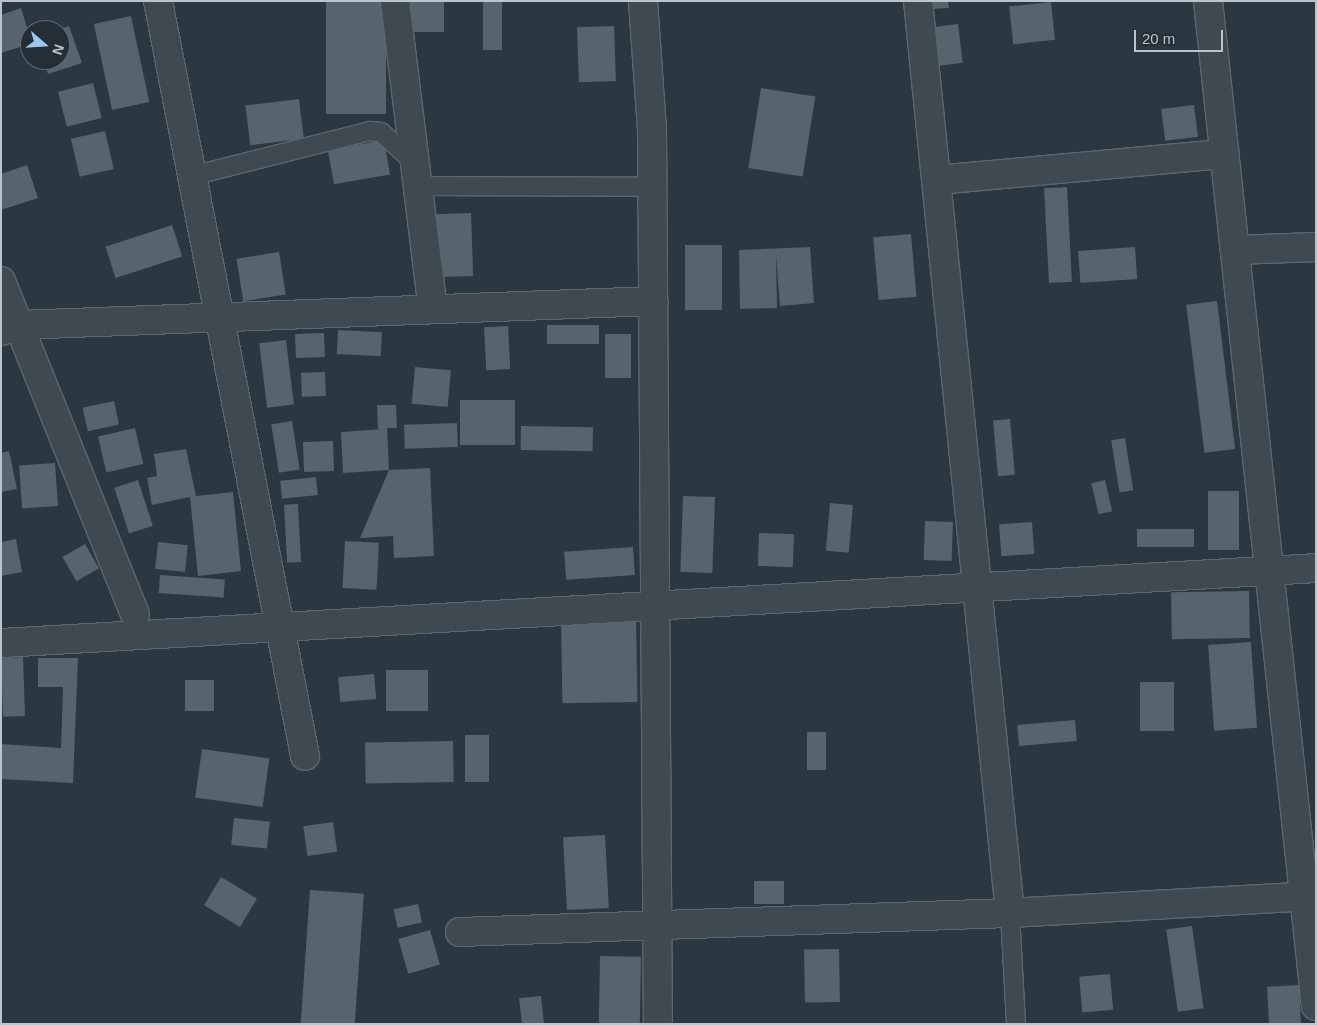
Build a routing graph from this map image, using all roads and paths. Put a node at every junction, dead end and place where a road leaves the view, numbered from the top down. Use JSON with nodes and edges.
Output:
{"nodes":[{"id":1,"x":158,"y":1,"type":"edge"},
{"id":2,"x":395,"y":1,"type":"edge"},
{"id":3,"x":643,"y":1,"type":"edge"},
{"id":4,"x":918,"y":1,"type":"edge"},
{"id":5,"x":1208,"y":1,"type":"edge"},
{"id":6,"x":1224,"y":154,"type":"junction"},
{"id":7,"x":417,"y":175,"type":"junction"},
{"id":8,"x":192,"y":176,"type":"junction"},
{"id":9,"x":937,"y":180,"type":"junction"},
{"id":10,"x":653,"y":187,"type":"junction"},
{"id":11,"x":1316,"y":247,"type":"edge"},
{"id":12,"x":1235,"y":250,"type":"junction"},
{"id":13,"x":1,"y":281,"type":"edge"},
{"id":14,"x":654,"y":301,"type":"junction"},
{"id":15,"x":433,"y":309,"type":"junction"},
{"id":16,"x":220,"y":317,"type":"junction"},
{"id":17,"x":10,"y":328,"type":"edge"},
{"id":18,"x":1316,"y":568,"type":"edge"},
{"id":19,"x":1269,"y":570,"type":"junction"},
{"id":20,"x":978,"y":587,"type":"junction"},
{"id":21,"x":655,"y":606,"type":"junction"},
{"id":22,"x":135,"y":614,"type":"dead end"},
{"id":23,"x":281,"y":627,"type":"junction"},
{"id":24,"x":1,"y":643,"type":"edge"},
{"id":25,"x":306,"y":756,"type":"dead end"},
{"id":26,"x":1310,"y":896,"type":"edge"},
{"id":27,"x":1010,"y":913,"type":"junction"},
{"id":28,"x":657,"y":924,"type":"junction"},
{"id":29,"x":460,"y":932,"type":"dead end"},
{"id":30,"x":1316,"y":1006,"type":"edge"},
{"id":31,"x":658,"y":1024,"type":"edge"},
{"id":32,"x":1016,"y":1024,"type":"edge"}],
"edges":[{"from":1,"to":8,"type":"street"},
{"from":2,"to":7,"type":"street"},
{"from":3,"to":10,"type":"street"},
{"from":4,"to":9,"type":"street"},
{"from":5,"to":6,"type":"street"},
{"from":6,"to":9,"type":"street"},
{"from":6,"to":12,"type":"street"},
{"from":7,"to":8,"type":"lane"},
{"from":7,"to":10,"type":"lane"},
{"from":7,"to":15,"type":"street"},
{"from":8,"to":16,"type":"street"},
{"from":9,"to":20,"type":"street"},
{"from":10,"to":14,"type":"street"},
{"from":11,"to":12,"type":"street"},
{"from":12,"to":19,"type":"street"},
{"from":13,"to":17,"type":"street"},
{"from":14,"to":15,"type":"street"},
{"from":14,"to":21,"type":"street"},
{"from":15,"to":16,"type":"street"},
{"from":16,"to":17,"type":"street"},
{"from":16,"to":23,"type":"street"},
{"from":17,"to":22,"type":"street"},
{"from":18,"to":19,"type":"street"},
{"from":19,"to":20,"type":"street"},
{"from":19,"to":26,"type":"street"},
{"from":20,"to":21,"type":"street"},
{"from":20,"to":27,"type":"street"},
{"from":21,"to":23,"type":"street"},
{"from":21,"to":28,"type":"street"},
{"from":23,"to":24,"type":"street"},
{"from":23,"to":25,"type":"street"},
{"from":26,"to":27,"type":"street"},
{"from":26,"to":30,"type":"street"},
{"from":27,"to":28,"type":"street"},
{"from":27,"to":32,"type":"lane"},
{"from":28,"to":29,"type":"street"},
{"from":28,"to":31,"type":"street"}]}
